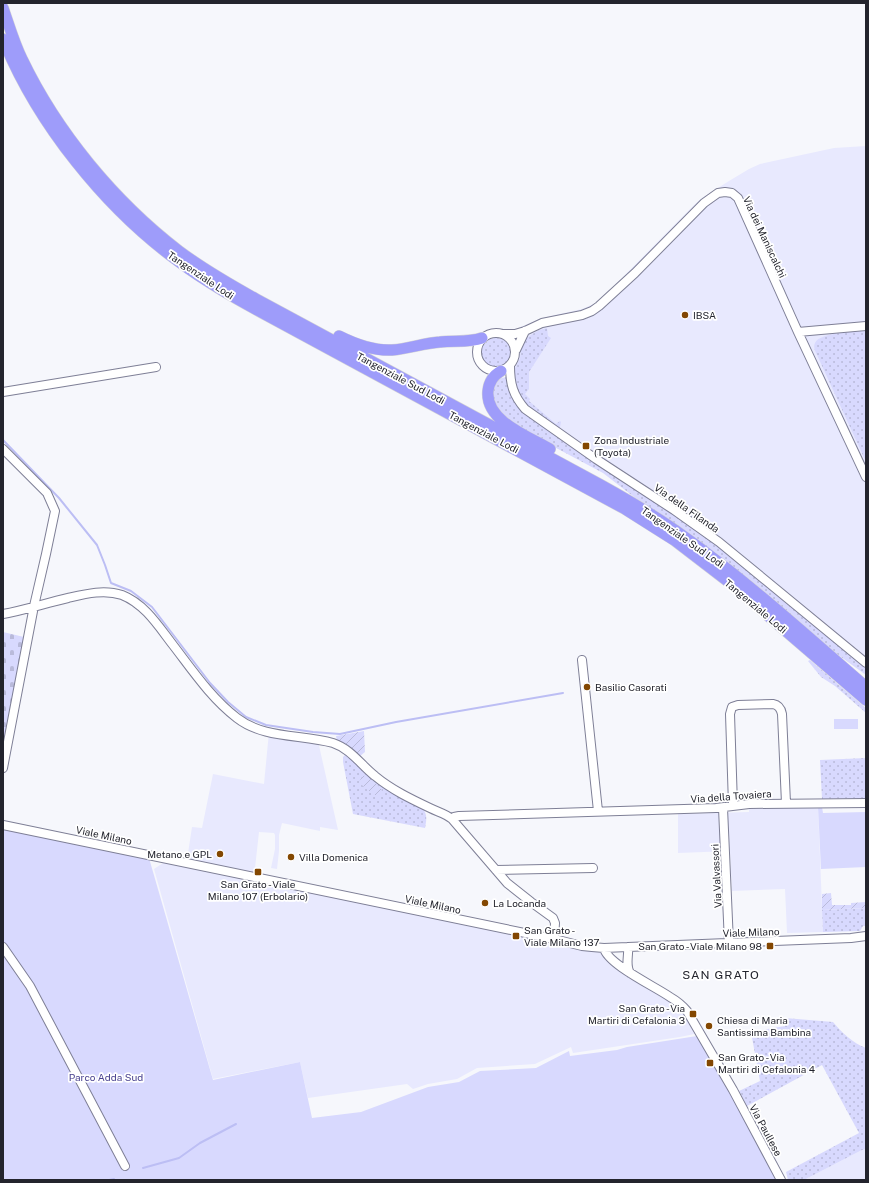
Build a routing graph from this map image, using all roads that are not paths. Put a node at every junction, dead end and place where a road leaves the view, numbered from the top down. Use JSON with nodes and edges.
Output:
{"nodes":[{"id":1,"x":3,"y":8,"type":"edge"},
{"id":2,"x":3,"y":39,"type":"edge"},
{"id":3,"x":256,"y":299,"type":"junction"},
{"id":4,"x":866,"y":326,"type":"edge"},
{"id":5,"x":525,"y":331,"type":"junction"},
{"id":6,"x":798,"y":332,"type":"junction"},
{"id":7,"x":503,"y":334,"type":"junction"},
{"id":8,"x":482,"y":338,"type":"junction"},
{"id":9,"x":516,"y":350,"type":"junction"},
{"id":10,"x":156,"y":367,"type":"dead end"},
{"id":11,"x":506,"y":368,"type":"junction"},
{"id":12,"x":3,"y":392,"type":"edge"},
{"id":13,"x":3,"y":449,"type":"edge"},
{"id":14,"x":866,"y":477,"type":"edge"},
{"id":15,"x":626,"y":498,"type":"junction"},
{"id":16,"x":34,"y":606,"type":"junction"},
{"id":17,"x":3,"y":614,"type":"edge"},
{"id":18,"x":582,"y":660,"type":"dead end"},
{"id":19,"x":866,"y":663,"type":"edge"},
{"id":20,"x":866,"y":687,"type":"edge"},
{"id":21,"x":866,"y":700,"type":"edge"},
{"id":22,"x":3,"y":768,"type":"edge"},
{"id":23,"x":786,"y":803,"type":"junction"},
{"id":24,"x":866,"y":803,"type":"edge"},
{"id":25,"x":733,"y":806,"type":"junction"},
{"id":26,"x":723,"y":808,"type":"junction"},
{"id":27,"x":598,"y":812,"type":"junction"},
{"id":28,"x":452,"y":819,"type":"junction"},
{"id":29,"x":3,"y":825,"type":"edge"},
{"id":30,"x":593,"y":868,"type":"dead end"},
{"id":31,"x":496,"y":870,"type":"junction"},
{"id":32,"x":865,"y":936,"type":"edge"},
{"id":33,"x":554,"y":939,"type":"junction"},
{"id":34,"x":729,"y":943,"type":"junction"},
{"id":35,"x":3,"y":946,"type":"edge"},
{"id":36,"x":604,"y":948,"type":"junction"},
{"id":37,"x":628,"y":948,"type":"junction"},
{"id":38,"x":630,"y":973,"type":"junction"},
{"id":39,"x":125,"y":1166,"type":"dead end"},
{"id":40,"x":781,"y":1180,"type":"edge"}],
"edges":[{"from":1,"to":3,"type":"highway","name":"Tangenziale Sud Lodi"},
{"from":2,"to":21,"type":"highway","name":"Tangenziale Lodi"},
{"from":3,"to":8,"type":"highway"},
{"from":3,"to":15,"type":"highway","name":"Tangenziale Sud Lodi"},
{"from":4,"to":6,"type":"street"},
{"from":5,"to":6,"type":"street","name":"Via dei Maniscalchi"},
{"from":5,"to":7,"type":"street"},
{"from":5,"to":9,"type":"street"},
{"from":6,"to":14,"type":"street","name":"Via dei Maniscalchi"},
{"from":7,"to":8,"type":"street"},
{"from":7,"to":9,"type":"street"},
{"from":8,"to":11,"type":"street"},
{"from":9,"to":11,"type":"street"},
{"from":10,"to":12,"type":"street"},
{"from":11,"to":15,"type":"highway"},
{"from":11,"to":19,"type":"street","name":"Via della Filanda"},
{"from":13,"to":16,"type":"street"},
{"from":15,"to":20,"type":"highway","name":"Tangenziale Sud Lodi"},
{"from":16,"to":17,"type":"street"},
{"from":16,"to":22,"type":"street"},
{"from":16,"to":28,"type":"street"},
{"from":18,"to":27,"type":"street"},
{"from":23,"to":24,"type":"street","name":"Via della Tovaiera"},
{"from":23,"to":25,"type":"street","name":"Via della Tovaiera"},
{"from":23,"to":25,"type":"street"},
{"from":25,"to":26,"type":"street","name":"Via della Tovaiera"},
{"from":26,"to":27,"type":"street","name":"Via della Tovaiera"},
{"from":26,"to":34,"type":"street","name":"Via Valvassori"},
{"from":27,"to":28,"type":"street","name":"Via della Tovaiera"},
{"from":28,"to":31,"type":"street"},
{"from":29,"to":33,"type":"street","name":"Viale Milano"},
{"from":30,"to":31,"type":"street"},
{"from":31,"to":33,"type":"street"},
{"from":32,"to":34,"type":"street","name":"Viale Milano"},
{"from":33,"to":36,"type":"street","name":"Viale Milano"},
{"from":34,"to":37,"type":"street","name":"Viale Milano"},
{"from":35,"to":39,"type":"street"},
{"from":36,"to":37,"type":"street","name":"Viale Milano"},
{"from":36,"to":38,"type":"street","name":"Via Paullese"},
{"from":37,"to":38,"type":"street"},
{"from":38,"to":40,"type":"street","name":"Via Paullese"}]}
